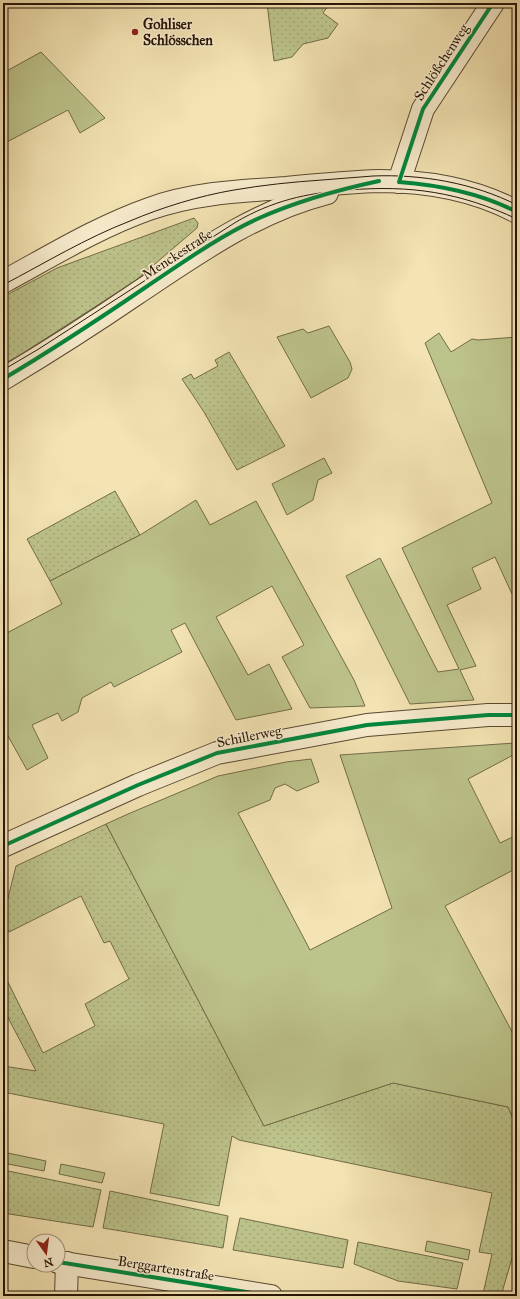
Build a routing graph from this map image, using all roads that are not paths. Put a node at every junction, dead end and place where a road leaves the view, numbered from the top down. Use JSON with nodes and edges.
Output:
{"nodes":[{"id":1,"x":493,"y":3,"type":"edge"},
{"id":2,"x":389,"y":182,"type":"junction"},
{"id":3,"x":517,"y":212,"type":"edge"},
{"id":4,"x":3,"y":282,"type":"edge"},
{"id":5,"x":3,"y":379,"type":"edge"},
{"id":6,"x":517,"y":715,"type":"edge"},
{"id":7,"x":3,"y":846,"type":"edge"},
{"id":8,"x":3,"y":1252,"type":"edge"},
{"id":9,"x":26,"y":1256,"type":"edge"},
{"id":10,"x":66,"y":1263,"type":"edge"},
{"id":11,"x":63,"y":1273,"type":"edge"},
{"id":12,"x":66,"y":1296,"type":"edge"},
{"id":13,"x":271,"y":1296,"type":"edge"}],
"edges":[{"from":1,"to":2,"type":"street","name":"Schlößchenweg"},
{"from":2,"to":3,"type":"street","name":"Menckestraße"},
{"from":2,"to":4,"type":"street","name":"Menckestraße"},
{"from":2,"to":5,"type":"street","name":"Menckestraße"},
{"from":6,"to":7,"type":"street","name":"Schillerweg"},
{"from":8,"to":9,"type":"street"},
{"from":10,"to":13,"type":"street","name":"Berggartenstraße"},
{"from":11,"to":12,"type":"street"}]}
